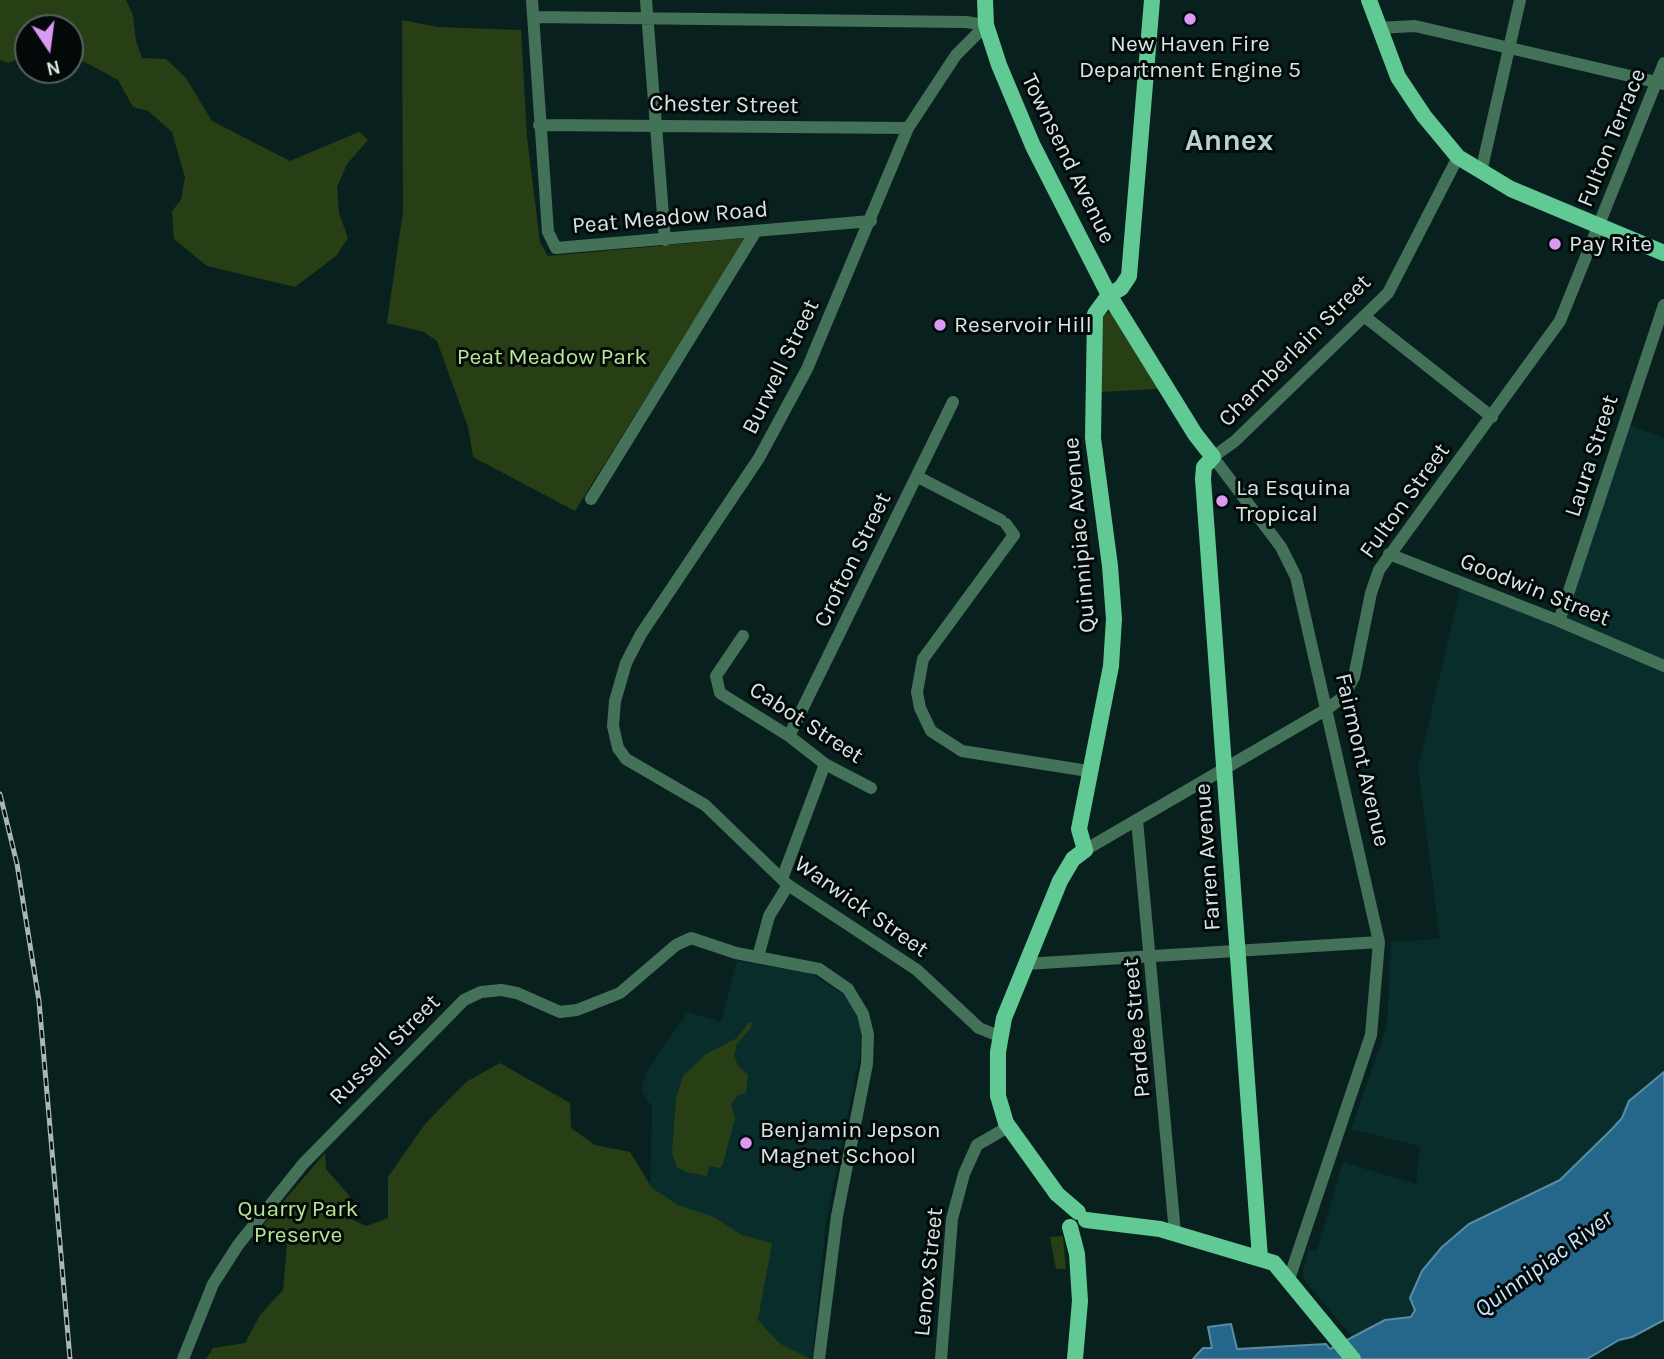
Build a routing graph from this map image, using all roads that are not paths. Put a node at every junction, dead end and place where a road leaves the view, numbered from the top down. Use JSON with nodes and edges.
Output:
{"nodes":[{"id":1,"x":533,"y":0,"type":"edge"},
{"id":2,"x":646,"y":0,"type":"edge"},
{"id":3,"x":985,"y":0,"type":"edge"},
{"id":4,"x":1152,"y":0,"type":"edge"},
{"id":5,"x":1369,"y":0,"type":"edge"},
{"id":6,"x":1520,"y":0,"type":"edge"},
{"id":7,"x":533,"y":17,"type":"junction"},
{"id":8,"x":647,"y":19,"type":"junction"},
{"id":9,"x":986,"y":25,"type":"junction"},
{"id":10,"x":1378,"y":29,"type":"junction"},
{"id":11,"x":1510,"y":48,"type":"junction"},
{"id":12,"x":1664,"y":63,"type":"edge"},
{"id":13,"x":1660,"y":83,"type":"edge"},
{"id":14,"x":539,"y":125,"type":"junction"},
{"id":15,"x":656,"y":125,"type":"junction"},
{"id":16,"x":908,"y":128,"type":"junction"},
{"id":17,"x":1458,"y":157,"type":"junction"},
{"id":18,"x":1481,"y":172,"type":"junction"},
{"id":19,"x":871,"y":220,"type":"junction"},
{"id":20,"x":1598,"y":228,"type":"junction"},
{"id":21,"x":756,"y":231,"type":"junction"},
{"id":22,"x":665,"y":240,"type":"junction"},
{"id":23,"x":1664,"y":253,"type":"edge"},
{"id":24,"x":1109,"y":295,"type":"junction"},
{"id":25,"x":1664,"y":305,"type":"edge"},
{"id":26,"x":1364,"y":316,"type":"junction"},
{"id":27,"x":953,"y":402,"type":"dead end"},
{"id":28,"x":1492,"y":416,"type":"junction"},
{"id":29,"x":1213,"y":457,"type":"junction"},
{"id":30,"x":918,"y":477,"type":"junction"},
{"id":31,"x":592,"y":499,"type":"dead end"},
{"id":32,"x":1389,"y":554,"type":"junction"},
{"id":33,"x":1559,"y":621,"type":"junction"},
{"id":34,"x":743,"y":636,"type":"dead end"},
{"id":35,"x":1664,"y":666,"type":"edge"},
{"id":36,"x":1327,"y":709,"type":"junction"},
{"id":37,"x":613,"y":726,"type":"joint"},
{"id":38,"x":789,"y":736,"type":"junction"},
{"id":39,"x":825,"y":764,"type":"junction"},
{"id":40,"x":1224,"y":769,"type":"junction"},
{"id":41,"x":1088,"y":771,"type":"junction"},
{"id":42,"x":871,"y":788,"type":"dead end"},
{"id":43,"x":1137,"y":820,"type":"junction"},
{"id":44,"x":1085,"y":850,"type":"junction"},
{"id":45,"x":785,"y":882,"type":"junction"},
{"id":46,"x":1379,"y":942,"type":"junction"},
{"id":47,"x":1237,"y":952,"type":"junction"},
{"id":48,"x":758,"y":957,"type":"junction"},
{"id":49,"x":1152,"y":958,"type":"junction"},
{"id":50,"x":1026,"y":964,"type":"junction"},
{"id":51,"x":999,"y":1037,"type":"junction"},
{"id":52,"x":1009,"y":1127,"type":"junction"},
{"id":53,"x":1077,"y":1221,"type":"junction"},
{"id":54,"x":1175,"y":1233,"type":"junction"},
{"id":55,"x":1260,"y":1258,"type":"junction"},
{"id":56,"x":1289,"y":1279,"type":"junction"},
{"id":57,"x":183,"y":1359,"type":"edge"},
{"id":58,"x":819,"y":1359,"type":"edge"},
{"id":59,"x":941,"y":1359,"type":"edge"},
{"id":60,"x":1075,"y":1359,"type":"edge"},
{"id":61,"x":1353,"y":1359,"type":"edge"}],
"edges":[{"from":1,"to":7,"type":"street","name":"Peat Meadow Road"},
{"from":2,"to":8,"type":"street"},
{"from":3,"to":9,"type":"main road","name":"Townsend Avenue"},
{"from":4,"to":24,"type":"main road","name":"Quinnipiac Avenue"},
{"from":5,"to":10,"type":"main road"},
{"from":6,"to":11,"type":"street"},
{"from":7,"to":8,"type":"street"},
{"from":7,"to":14,"type":"street","name":"Peat Meadow Road"},
{"from":8,"to":9,"type":"street"},
{"from":8,"to":15,"type":"street"},
{"from":9,"to":16,"type":"street","name":"Burwell Street"},
{"from":9,"to":24,"type":"main road","name":"Townsend Avenue"},
{"from":10,"to":11,"type":"street"},
{"from":10,"to":17,"type":"main road"},
{"from":11,"to":13,"type":"street"},
{"from":11,"to":18,"type":"street"},
{"from":12,"to":13,"type":"street","name":"Fulton Terrace"},
{"from":13,"to":20,"type":"street","name":"Fulton Terrace"},
{"from":14,"to":15,"type":"street","name":"Chester Street"},
{"from":14,"to":22,"type":"street","name":"Peat Meadow Road"},
{"from":15,"to":16,"type":"street","name":"Chester Street"},
{"from":15,"to":22,"type":"street"},
{"from":16,"to":19,"type":"street","name":"Burwell Street"},
{"from":17,"to":18,"type":"main road"},
{"from":17,"to":26,"type":"street","name":"Chamberlain Street"},
{"from":18,"to":20,"type":"main road"},
{"from":19,"to":21,"type":"street","name":"Peat Meadow Road"},
{"from":19,"to":37,"type":"street","name":"Burwell Street"},
{"from":20,"to":23,"type":"main road"},
{"from":20,"to":28,"type":"street","name":"Fulton Street"},
{"from":21,"to":22,"type":"street","name":"Peat Meadow Road"},
{"from":21,"to":31,"type":"street"},
{"from":24,"to":29,"type":"main road","name":"Fairmont Avenue"},
{"from":24,"to":41,"type":"main road","name":"Quinnipiac Avenue"},
{"from":25,"to":33,"type":"street","name":"Laura Street"},
{"from":26,"to":28,"type":"street"},
{"from":26,"to":29,"type":"street","name":"Chamberlain Street"},
{"from":27,"to":30,"type":"street","name":"Crofton Street"},
{"from":28,"to":32,"type":"street","name":"Fulton Street"},
{"from":29,"to":36,"type":"street","name":"Fairmont Avenue"},
{"from":29,"to":40,"type":"main road","name":"Farren Avenue"},
{"from":30,"to":38,"type":"street","name":"Crofton Street"},
{"from":30,"to":41,"type":"street"},
{"from":32,"to":33,"type":"street","name":"Goodwin Street"},
{"from":32,"to":36,"type":"street","name":"Fulton Street"},
{"from":33,"to":35,"type":"street","name":"Goodwin Street"},
{"from":34,"to":38,"type":"street","name":"Cabot Street"},
{"from":36,"to":40,"type":"street","name":"Fulton Street"},
{"from":36,"to":46,"type":"street","name":"Fairmont Avenue"},
{"from":37,"to":45,"type":"street","name":"Warwick Street"},
{"from":38,"to":39,"type":"street","name":"Cabot Street"},
{"from":39,"to":42,"type":"street","name":"Cabot Street"},
{"from":39,"to":45,"type":"street"},
{"from":40,"to":43,"type":"street","name":"Fulton Street"},
{"from":40,"to":47,"type":"main road","name":"Farren Avenue"},
{"from":41,"to":44,"type":"main road","name":"Quinnipiac Avenue"},
{"from":43,"to":44,"type":"street","name":"Fulton Street"},
{"from":43,"to":49,"type":"street","name":"Pardee Street"},
{"from":44,"to":50,"type":"main road"},
{"from":45,"to":48,"type":"street"},
{"from":45,"to":51,"type":"street","name":"Warwick Street"},
{"from":46,"to":47,"type":"street"},
{"from":46,"to":56,"type":"street","name":"Fairmont Avenue"},
{"from":47,"to":49,"type":"street"},
{"from":47,"to":55,"type":"main road","name":"Farren Avenue"},
{"from":48,"to":57,"type":"street","name":"Russell Street"},
{"from":48,"to":58,"type":"street"},
{"from":49,"to":50,"type":"street"},
{"from":49,"to":54,"type":"street","name":"Pardee Street"},
{"from":50,"to":51,"type":"main road"},
{"from":51,"to":52,"type":"main road"},
{"from":52,"to":53,"type":"main road"},
{"from":52,"to":59,"type":"street","name":"Lenox Street"},
{"from":53,"to":54,"type":"main road"},
{"from":53,"to":60,"type":"main road"},
{"from":54,"to":55,"type":"main road"},
{"from":55,"to":56,"type":"main road"},
{"from":56,"to":61,"type":"main road"}]}
